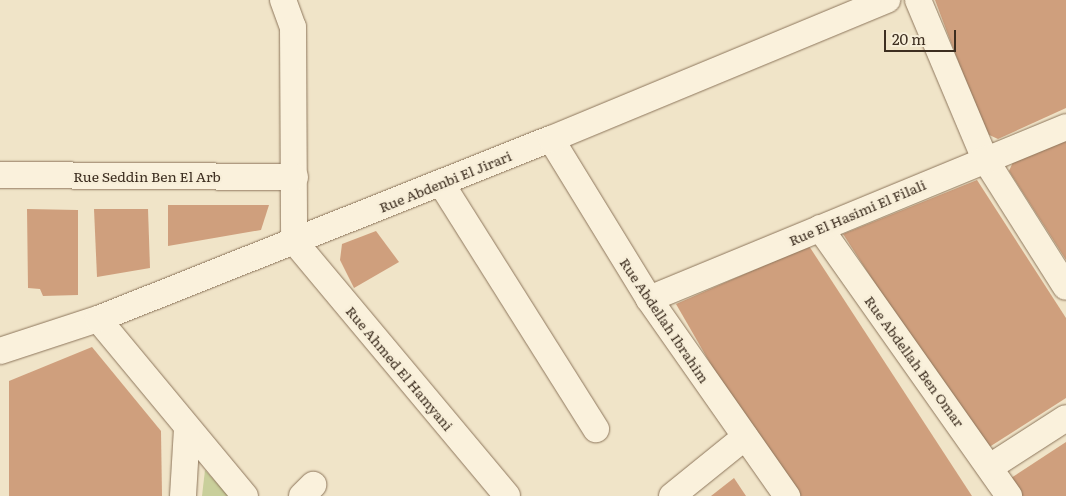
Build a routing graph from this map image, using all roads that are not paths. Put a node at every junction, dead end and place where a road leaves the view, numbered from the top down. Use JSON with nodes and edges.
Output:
{"nodes":[{"id":1,"x":283,"y":0,"type":"edge"},
{"id":2,"x":887,"y":0,"type":"edge"},
{"id":3,"x":918,"y":0,"type":"edge"},
{"id":4,"x":1066,"y":126,"type":"edge"},
{"id":5,"x":550,"y":139,"type":"junction"},
{"id":6,"x":985,"y":159,"type":"junction"},
{"id":7,"x":0,"y":175,"type":"edge"},
{"id":8,"x":295,"y":177,"type":"junction"},
{"id":9,"x":441,"y":182,"type":"junction"},
{"id":10,"x":820,"y":228,"type":"junction"},
{"id":11,"x":294,"y":241,"type":"junction"},
{"id":12,"x":1066,"y":287,"type":"edge"},
{"id":13,"x":649,"y":299,"type":"junction"},
{"id":14,"x":98,"y":319,"type":"junction"},
{"id":15,"x":0,"y":351,"type":"edge"},
{"id":16,"x":1066,"y":418,"type":"edge"},
{"id":17,"x":187,"y":429,"type":"junction"},
{"id":18,"x":596,"y":429,"type":"dead end"},
{"id":19,"x":745,"y":437,"type":"junction"},
{"id":20,"x":990,"y":466,"type":"junction"},
{"id":21,"x":184,"y":496,"type":"edge"},
{"id":22,"x":245,"y":496,"type":"edge"},
{"id":23,"x":507,"y":496,"type":"edge"},
{"id":24,"x":672,"y":496,"type":"edge"},
{"id":25,"x":787,"y":496,"type":"edge"},
{"id":26,"x":1009,"y":496,"type":"edge"}],
"edges":[{"from":1,"to":8,"type":"street"},
{"from":2,"to":5,"type":"street","name":"Rue Abdenbi El Jirari"},
{"from":3,"to":6,"type":"street"},
{"from":4,"to":6,"type":"street","name":"Rue El Hasimi El Filali"},
{"from":5,"to":9,"type":"street","name":"Rue Abdenbi El Jirari"},
{"from":5,"to":13,"type":"street","name":"Rue Abdellah Ibrahim"},
{"from":6,"to":10,"type":"street","name":"Rue El Hasimi El Filali"},
{"from":6,"to":12,"type":"street"},
{"from":7,"to":8,"type":"street","name":"Rue Seddin Ben El Arb"},
{"from":8,"to":11,"type":"street"},
{"from":9,"to":11,"type":"street","name":"Rue Abdenbi El Jirari"},
{"from":9,"to":18,"type":"street"},
{"from":10,"to":13,"type":"street","name":"Rue El Hasimi El Filali"},
{"from":10,"to":20,"type":"street","name":"Rue Abdellah Ben Omar"},
{"from":11,"to":14,"type":"street","name":"Rue Abdenbi El Jirari"},
{"from":11,"to":23,"type":"street","name":"Rue Ahmed El Hamyani"},
{"from":13,"to":19,"type":"street","name":"Rue Abdellah Ibrahim"},
{"from":14,"to":15,"type":"street","name":"Rue Abdenbi El Jirari"},
{"from":14,"to":17,"type":"street"},
{"from":16,"to":20,"type":"street"},
{"from":17,"to":21,"type":"street"},
{"from":17,"to":22,"type":"street"},
{"from":19,"to":24,"type":"street"},
{"from":19,"to":25,"type":"street","name":"Rue Abdellah Ibrahim"},
{"from":20,"to":26,"type":"street","name":"Rue Abdellah Ben Omar"}]}
